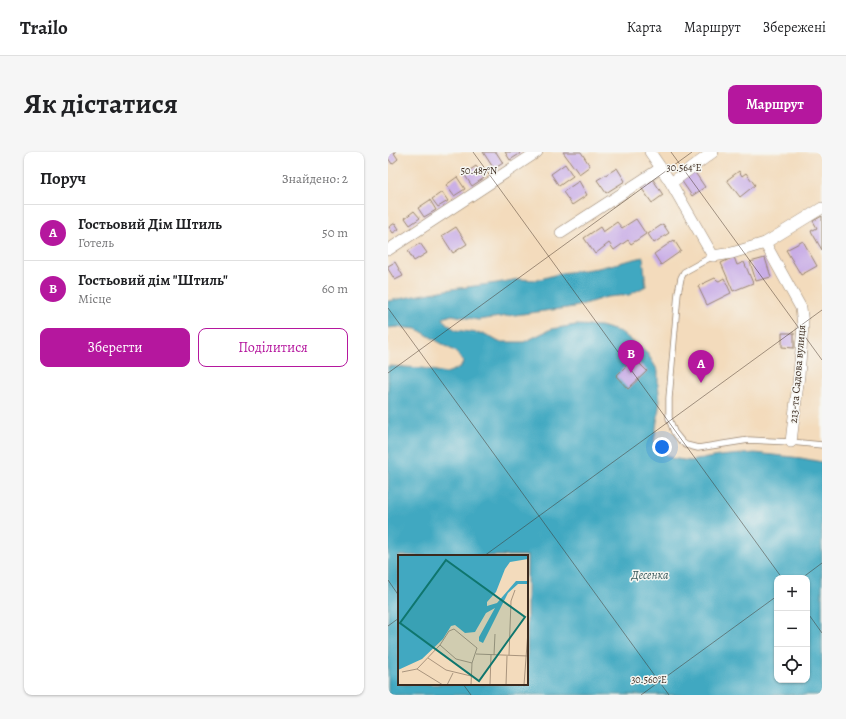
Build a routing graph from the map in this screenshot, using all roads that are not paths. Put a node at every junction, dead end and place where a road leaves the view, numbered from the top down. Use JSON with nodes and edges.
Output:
{"nodes":[{"id":1,"x":537,"y":152,"type":"edge"},
{"id":2,"x":650,"y":152,"type":"edge"},
{"id":3,"x":713,"y":152,"type":"edge"},
{"id":4,"x":661,"y":168,"type":"junction"},
{"id":5,"x":671,"y":183,"type":"junction"},
{"id":6,"x":822,"y":208,"type":"edge"},
{"id":7,"x":561,"y":233,"type":"dead end"},
{"id":8,"x":765,"y":243,"type":"junction"},
{"id":9,"x":388,"y":250,"type":"edge"},
{"id":10,"x":713,"y":256,"type":"junction"},
{"id":11,"x":791,"y":442,"type":"junction"},
{"id":12,"x":822,"y":445,"type":"edge"}],
"edges":[{"from":1,"to":9,"type":"street"},
{"from":2,"to":4,"type":"street"},
{"from":3,"to":5,"type":"street"},
{"from":4,"to":5,"type":"street"},
{"from":4,"to":7,"type":"street"},
{"from":5,"to":10,"type":"street"},
{"from":6,"to":8,"type":"street"},
{"from":8,"to":10,"type":"street"},
{"from":8,"to":11,"type":"street","name":"213-та Садова вулиця"},
{"from":10,"to":11,"type":"lane"},
{"from":11,"to":12,"type":"lane"}]}
